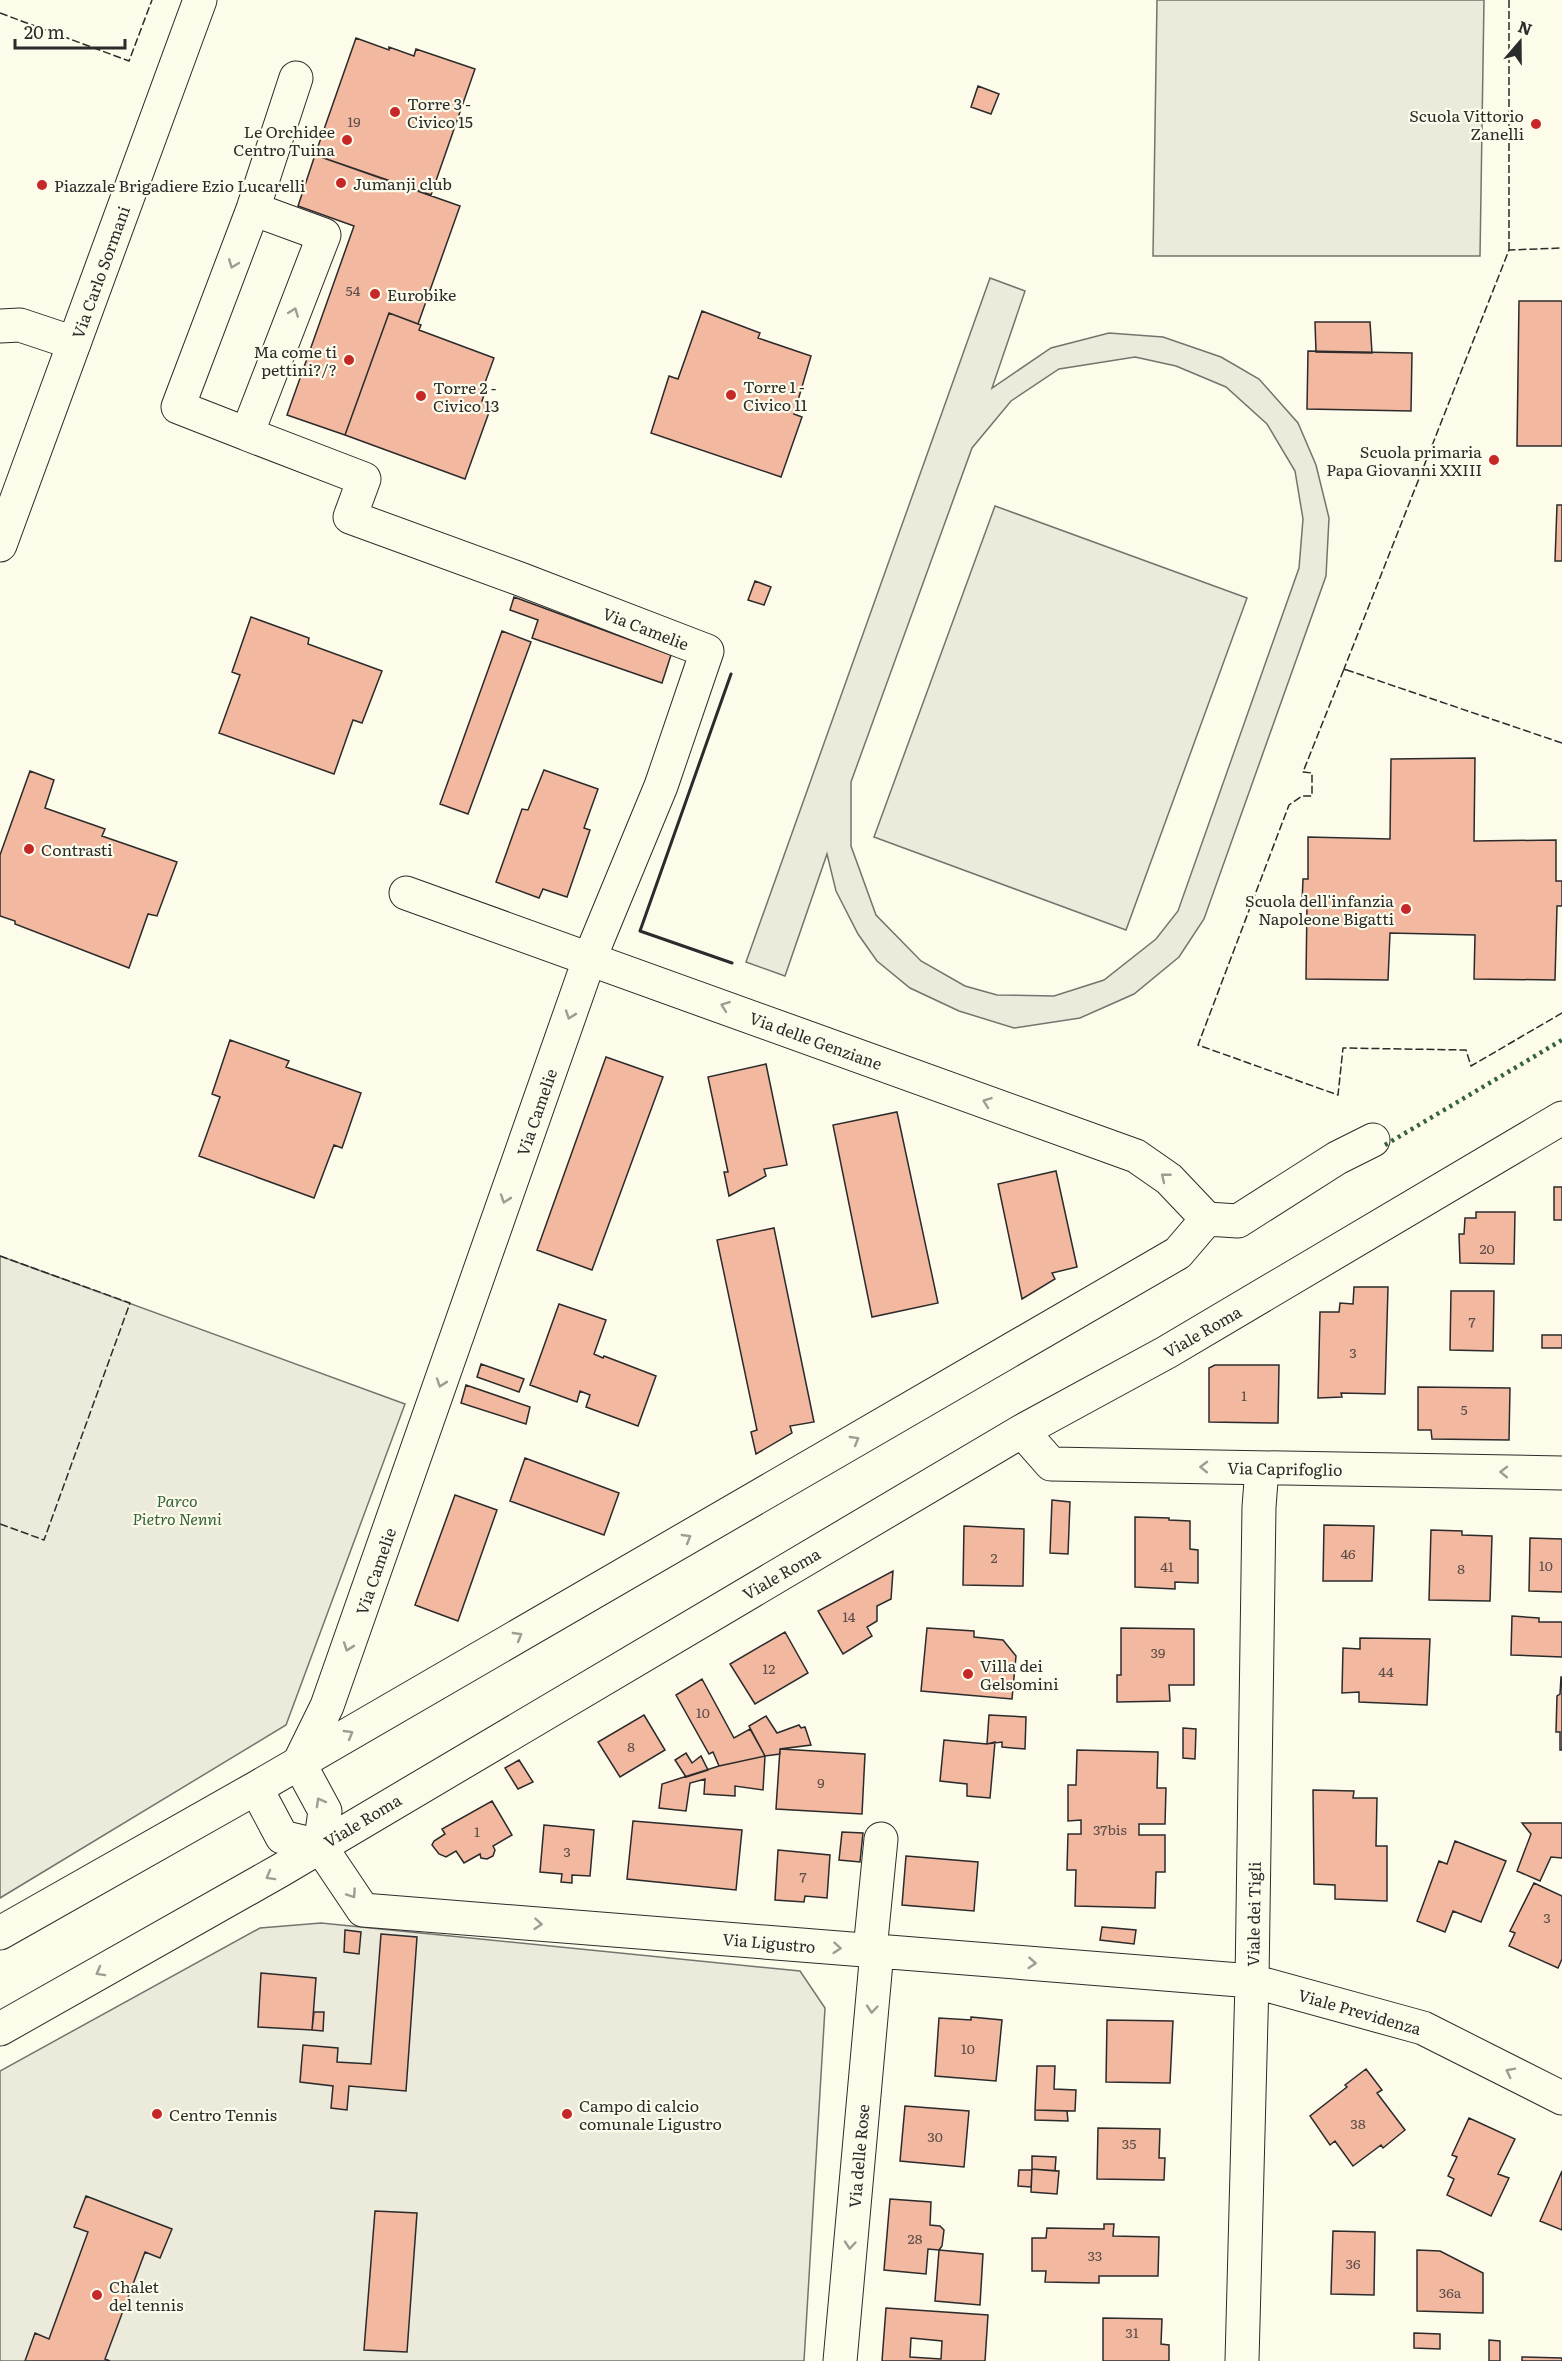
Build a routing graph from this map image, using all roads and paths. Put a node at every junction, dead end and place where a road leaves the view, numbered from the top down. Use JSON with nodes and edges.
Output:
{"nodes":[{"id":1,"x":200,"y":0,"type":"edge"},
{"id":2,"x":296,"y":78,"type":"dead end"},
{"id":3,"x":253,"y":209,"type":"junction"},
{"id":4,"x":0,"y":326,"type":"edge"},
{"id":5,"x":74,"y":343,"type":"junction"},
{"id":6,"x":247,"y":434,"type":"junction"},
{"id":7,"x":0,"y":545,"type":"edge"},
{"id":8,"x":406,"y":893,"type":"dead end"},
{"id":9,"x":589,"y":960,"type":"junction"},
{"id":10,"x":1562,"y":1118,"type":"edge"},
{"id":11,"x":1372,"y":1140,"type":"dead end"},
{"id":12,"x":1207,"y":1219,"type":"junction"},
{"id":13,"x":1022,"y":1431,"type":"junction"},
{"id":14,"x":1262,"y":1468,"type":"junction"},
{"id":15,"x":1562,"y":1473,"type":"edge"},
{"id":16,"x":299,"y":1763,"type":"junction"},
{"id":17,"x":256,"y":1788,"type":"junction"},
{"id":18,"x":881,"y":1839,"type":"dead end"},
{"id":19,"x":320,"y":1846,"type":"junction"},
{"id":20,"x":0,"y":1933,"type":"edge"},
{"id":21,"x":874,"y":1951,"type":"junction"},
{"id":22,"x":1252,"y":1981,"type":"junction"},
{"id":23,"x":0,"y":2029,"type":"edge"},
{"id":24,"x":1562,"y":2098,"type":"edge"},
{"id":25,"x":840,"y":2361,"type":"edge"},
{"id":26,"x":1242,"y":2361,"type":"edge"}],
"edges":[{"from":1,"to":5,"type":"street","name":"Via Carlo Sormani"},
{"from":2,"to":3,"type":"street"},
{"from":3,"to":6,"type":"street","one_way":true},
{"from":6,"to":3,"type":"street","one_way":true},
{"from":4,"to":5,"type":"street"},
{"from":5,"to":7,"type":"street","name":"Via Carlo Sormani"},
{"from":6,"to":9,"type":"street","name":"Via Camelie"},
{"from":8,"to":9,"type":"street","name":"Via delle Genziane"},
{"from":12,"to":9,"type":"street","name":"Via delle Genziane","one_way":true},
{"from":9,"to":16,"type":"street","name":"Via Camelie","one_way":true},
{"from":10,"to":13,"type":"street","name":"Viale Roma"},
{"from":11,"to":12,"type":"street"},
{"from":16,"to":12,"type":"street","one_way":true},
{"from":14,"to":13,"type":"street","name":"Via Caprifoglio","one_way":true},
{"from":13,"to":19,"type":"street","name":"Viale Roma"},
{"from":15,"to":14,"type":"street","name":"Via Caprifoglio","one_way":true},
{"from":14,"to":22,"type":"street","name":"Viale dei Tigli"},
{"from":16,"to":17,"type":"street"},
{"from":19,"to":16,"type":"street","one_way":true},
{"from":17,"to":19,"type":"street"},
{"from":17,"to":20,"type":"street"},
{"from":18,"to":21,"type":"street","name":"Via delle Rose"},
{"from":19,"to":21,"type":"street","name":"Via Ligustro","one_way":true},
{"from":19,"to":23,"type":"street","name":"Viale Roma","one_way":true},
{"from":21,"to":22,"type":"street","name":"Via Ligustro","one_way":true},
{"from":21,"to":25,"type":"street","name":"Via delle Rose","one_way":true},
{"from":24,"to":22,"type":"street","name":"Viale Previdenza","one_way":true},
{"from":22,"to":26,"type":"street","name":"Viale dei Tigli"}]}
